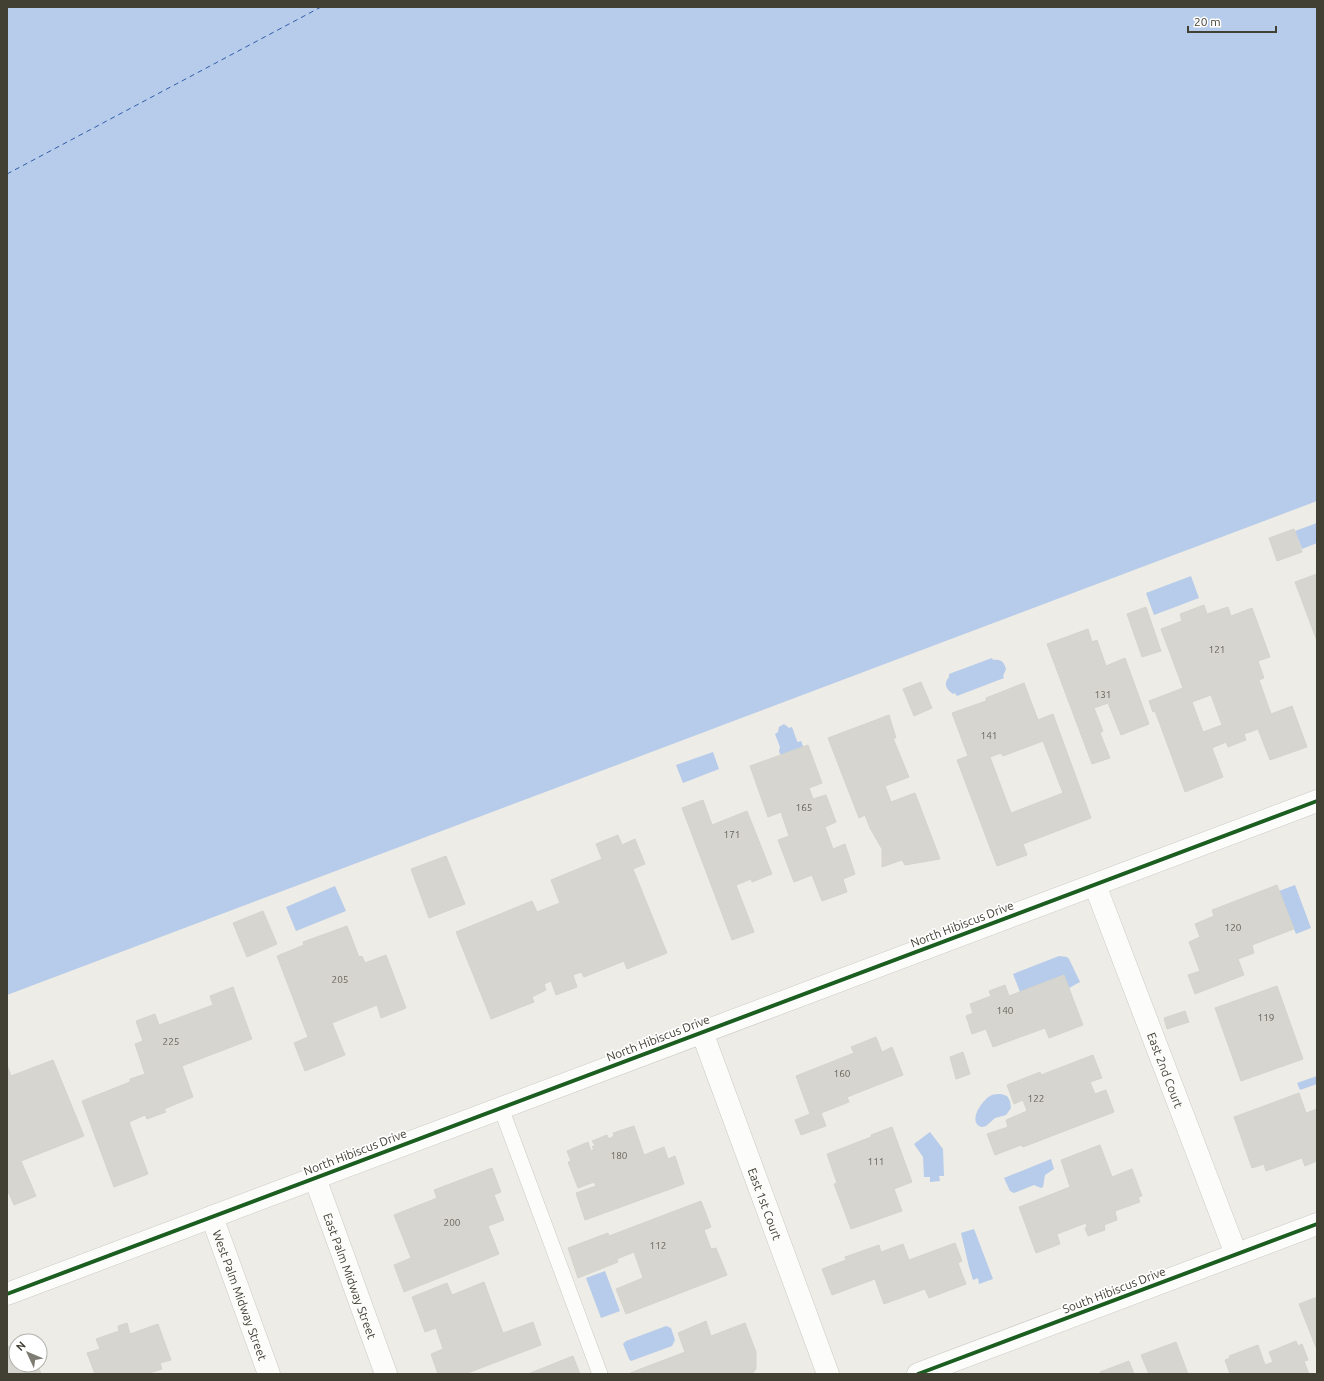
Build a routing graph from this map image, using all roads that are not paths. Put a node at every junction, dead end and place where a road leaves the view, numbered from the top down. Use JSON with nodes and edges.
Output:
{"nodes":[{"id":1,"x":1317,"y":802,"type":"edge"},
{"id":2,"x":1095,"y":885,"type":"junction"},
{"id":3,"x":702,"y":1032,"type":"junction"},
{"id":4,"x":501,"y":1108,"type":"junction"},
{"id":5,"x":315,"y":1178,"type":"junction"},
{"id":6,"x":212,"y":1217,"type":"junction"},
{"id":7,"x":1317,"y":1224,"type":"edge"},
{"id":8,"x":1236,"y":1254,"type":"junction"},
{"id":9,"x":7,"y":1294,"type":"edge"},
{"id":10,"x":269,"y":1374,"type":"edge"},
{"id":11,"x":386,"y":1374,"type":"edge"},
{"id":12,"x":600,"y":1374,"type":"edge"},
{"id":13,"x":828,"y":1374,"type":"edge"},
{"id":14,"x":918,"y":1374,"type":"edge"}],
"edges":[{"from":1,"to":2,"type":"street","name":"North Hibiscus Drive"},
{"from":2,"to":3,"type":"street","name":"North Hibiscus Drive"},
{"from":2,"to":8,"type":"street","name":"East 2nd Court"},
{"from":3,"to":4,"type":"street","name":"North Hibiscus Drive"},
{"from":3,"to":13,"type":"street","name":"East 1st Court"},
{"from":4,"to":5,"type":"street","name":"North Hibiscus Drive"},
{"from":4,"to":12,"type":"lane"},
{"from":5,"to":6,"type":"street","name":"North Hibiscus Drive"},
{"from":5,"to":11,"type":"street","name":"East Palm Midway Street"},
{"from":6,"to":9,"type":"street","name":"North Hibiscus Drive"},
{"from":6,"to":10,"type":"street","name":"West Palm Midway Street"},
{"from":7,"to":8,"type":"street","name":"South Hibiscus Drive"},
{"from":8,"to":14,"type":"street","name":"South Hibiscus Drive"}]}
